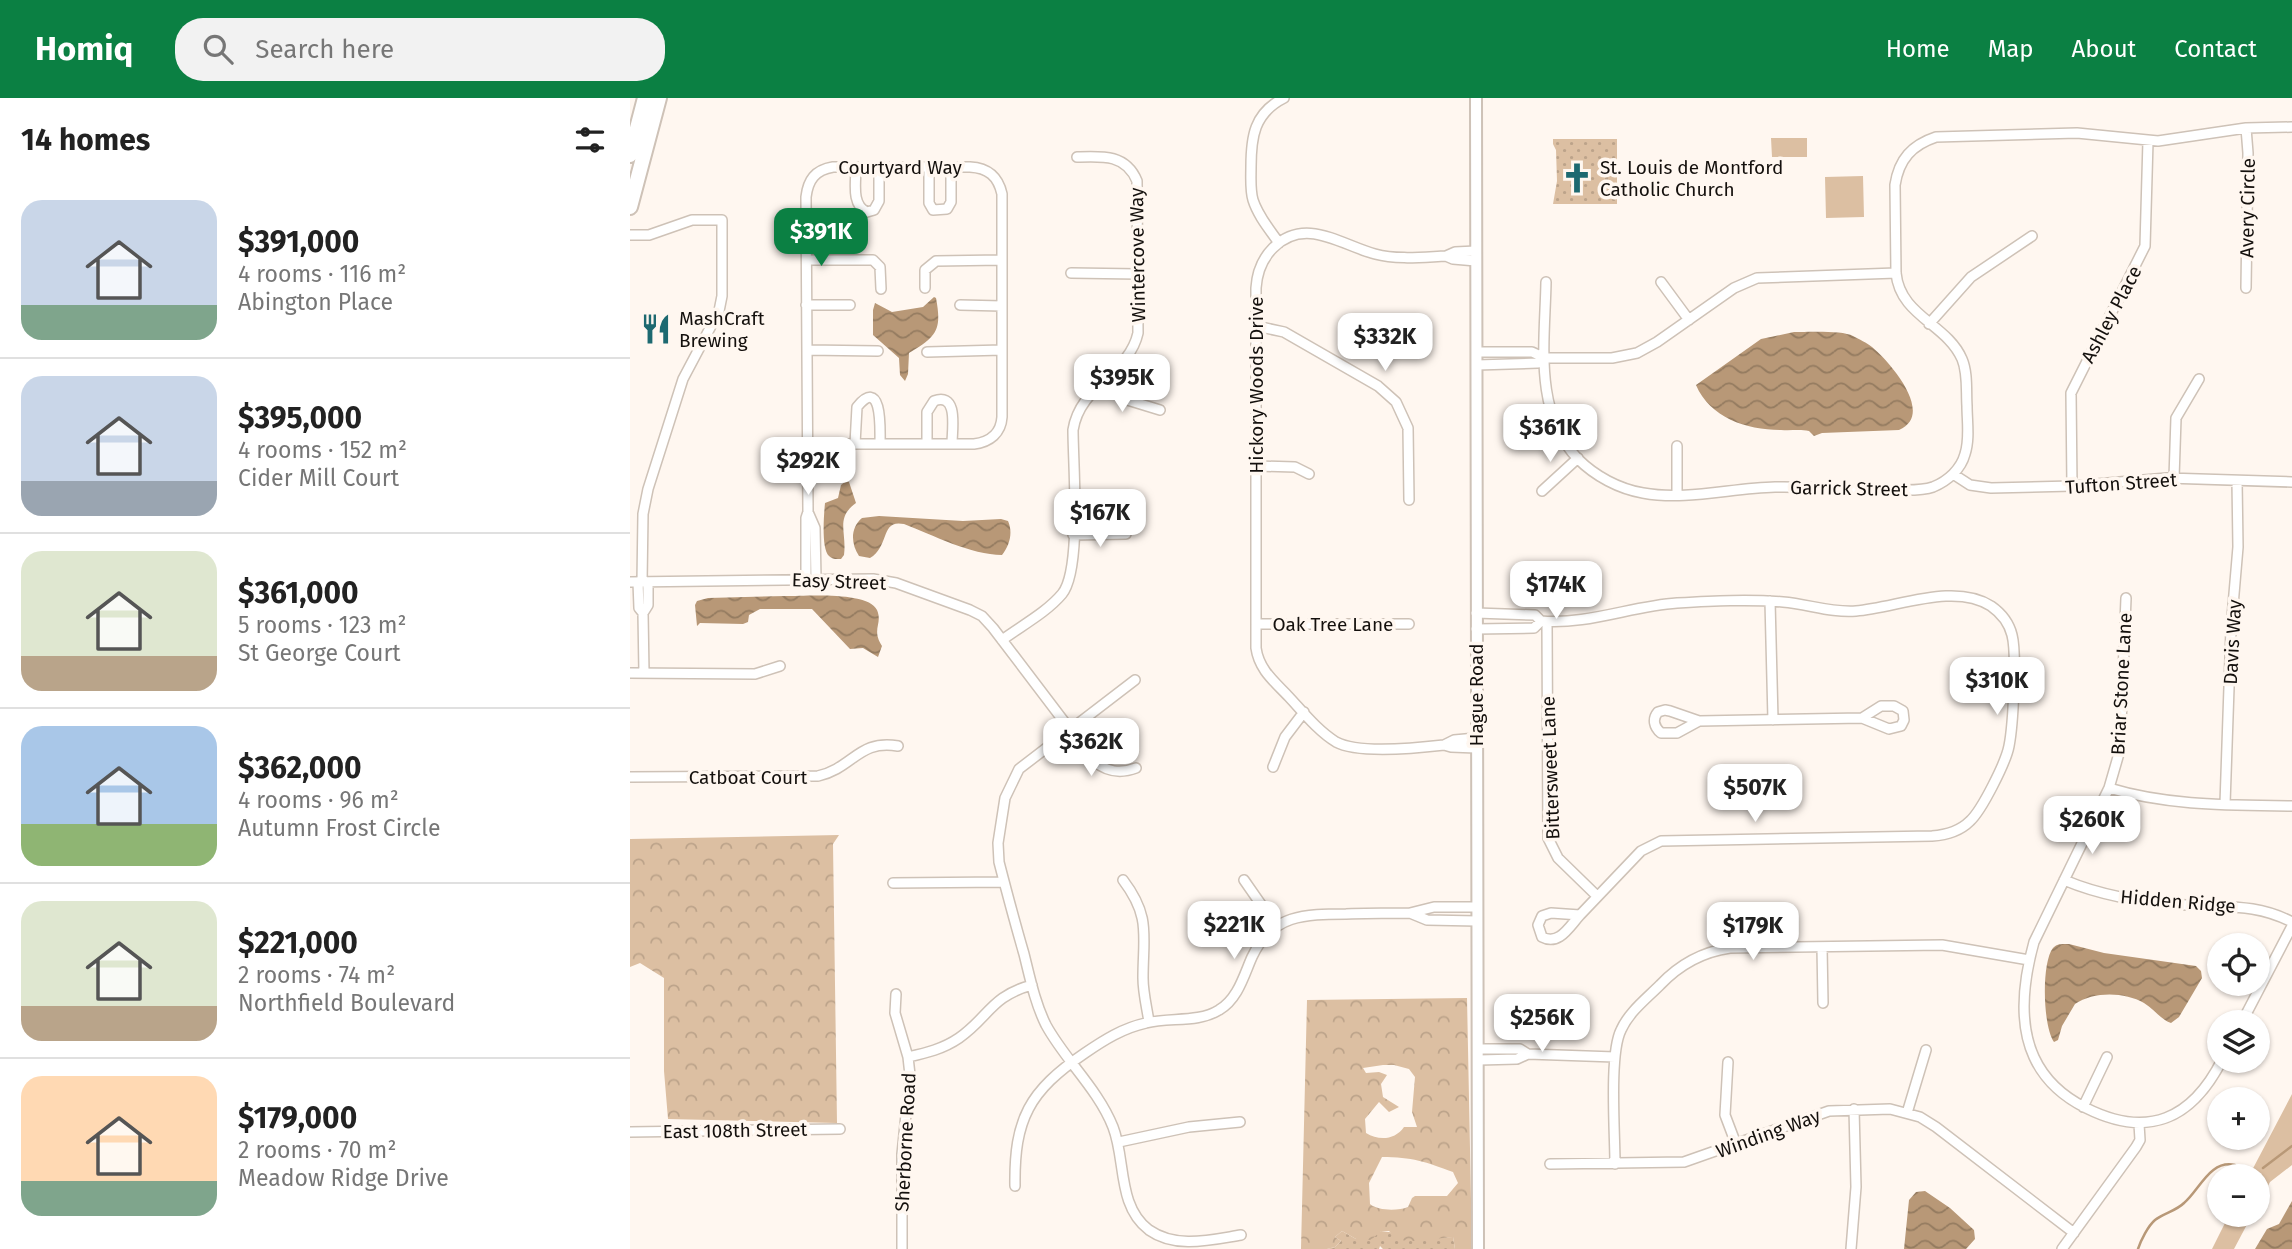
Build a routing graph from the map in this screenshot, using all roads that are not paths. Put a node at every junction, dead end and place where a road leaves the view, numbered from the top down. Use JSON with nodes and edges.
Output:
{"nodes":[{"id":1,"x":645,"y":98,"type":"edge"},
{"id":2,"x":659,"y":98,"type":"edge"},
{"id":3,"x":1284,"y":98,"type":"edge"},
{"id":4,"x":1476,"y":98,"type":"edge"},
{"id":5,"x":2292,"y":127,"type":"edge"},
{"id":6,"x":2246,"y":128,"type":"junction"},
{"id":7,"x":2148,"y":141,"type":"junction"},
{"id":8,"x":630,"y":155,"type":"edge"},
{"id":9,"x":1077,"y":157,"type":"dead end"},
{"id":10,"x":856,"y":167,"type":"junction"},
{"id":11,"x":879,"y":167,"type":"junction"},
{"id":12,"x":929,"y":167,"type":"junction"},
{"id":13,"x":951,"y":167,"type":"junction"},
{"id":14,"x":630,"y":207,"type":"edge"},
{"id":15,"x":630,"y":235,"type":"edge"},
{"id":16,"x":2032,"y":236,"type":"dead end"},
{"id":17,"x":1279,"y":243,"type":"junction"},
{"id":18,"x":1476,"y":256,"type":"junction"},
{"id":19,"x":807,"y":260,"type":"junction"},
{"id":20,"x":1002,"y":260,"type":"junction"},
{"id":21,"x":1071,"y":273,"type":"dead end"},
{"id":22,"x":1896,"y":273,"type":"junction"},
{"id":23,"x":1138,"y":274,"type":"junction"},
{"id":24,"x":1546,"y":282,"type":"dead end"},
{"id":25,"x":1661,"y":282,"type":"dead end"},
{"id":26,"x":925,"y":288,"type":"dead end"},
{"id":27,"x":2246,"y":288,"type":"dead end"},
{"id":28,"x":881,"y":289,"type":"dead end"},
{"id":29,"x":807,"y":305,"type":"junction"},
{"id":30,"x":850,"y":305,"type":"dead end"},
{"id":31,"x":960,"y":305,"type":"dead end"},
{"id":32,"x":1002,"y":306,"type":"junction"},
{"id":33,"x":1689,"y":320,"type":"junction"},
{"id":34,"x":1929,"y":324,"type":"junction"},
{"id":35,"x":1256,"y":326,"type":"junction"},
{"id":36,"x":807,"y":350,"type":"junction"},
{"id":37,"x":1002,"y":350,"type":"junction"},
{"id":38,"x":878,"y":351,"type":"dead end"},
{"id":39,"x":927,"y":352,"type":"dead end"},
{"id":40,"x":1477,"y":352,"type":"junction"},
{"id":41,"x":1545,"y":358,"type":"junction"},
{"id":42,"x":1477,"y":365,"type":"junction"},
{"id":43,"x":2199,"y":379,"type":"dead end"},
{"id":44,"x":1103,"y":382,"type":"junction"},
{"id":45,"x":1160,"y":410,"type":"dead end"},
{"id":46,"x":807,"y":444,"type":"junction"},
{"id":47,"x":855,"y":444,"type":"junction"},
{"id":48,"x":880,"y":444,"type":"junction"},
{"id":49,"x":927,"y":444,"type":"junction"},
{"id":50,"x":952,"y":444,"type":"junction"},
{"id":51,"x":1676,"y":446,"type":"dead end"},
{"id":52,"x":1578,"y":458,"type":"junction"},
{"id":53,"x":1257,"y":466,"type":"junction"},
{"id":54,"x":1308,"y":474,"type":"dead end"},
{"id":55,"x":1953,"y":474,"type":"junction"},
{"id":56,"x":2174,"y":478,"type":"junction"},
{"id":57,"x":2237,"y":481,"type":"junction"},
{"id":58,"x":2292,"y":482,"type":"edge"},
{"id":59,"x":2071,"y":486,"type":"junction"},
{"id":60,"x":1542,"y":491,"type":"dead end"},
{"id":61,"x":1677,"y":495,"type":"junction"},
{"id":62,"x":1409,"y":500,"type":"dead end"},
{"id":63,"x":808,"y":512,"type":"junction"},
{"id":64,"x":1126,"y":534,"type":"dead end"},
{"id":65,"x":1073,"y":535,"type":"junction"},
{"id":66,"x":806,"y":579,"type":"junction"},
{"id":67,"x":816,"y":579,"type":"junction"},
{"id":68,"x":640,"y":582,"type":"edge"},
{"id":69,"x":2126,"y":597,"type":"dead end"},
{"id":70,"x":1770,"y":601,"type":"junction"},
{"id":71,"x":1476,"y":613,"type":"junction"},
{"id":72,"x":1544,"y":622,"type":"junction"},
{"id":73,"x":1256,"y":624,"type":"junction"},
{"id":74,"x":1409,"y":624,"type":"dead end"},
{"id":75,"x":1476,"y":629,"type":"junction"},
{"id":76,"x":1002,"y":640,"type":"junction"},
{"id":77,"x":780,"y":666,"type":"dead end"},
{"id":78,"x":630,"y":673,"type":"edge"},
{"id":79,"x":644,"y":673,"type":"junction"},
{"id":80,"x":1135,"y":680,"type":"dead end"},
{"id":81,"x":1304,"y":712,"type":"junction"},
{"id":82,"x":1862,"y":718,"type":"dead end"},
{"id":83,"x":1773,"y":720,"type":"junction"},
{"id":84,"x":1699,"y":721,"type":"dead end"},
{"id":85,"x":1069,"y":730,"type":"junction"},
{"id":86,"x":1476,"y":743,"type":"junction"},
{"id":87,"x":898,"y":746,"type":"dead end"},
{"id":88,"x":1273,"y":767,"type":"dead end"},
{"id":89,"x":1136,"y":768,"type":"dead end"},
{"id":90,"x":630,"y":777,"type":"edge"},
{"id":91,"x":2109,"y":788,"type":"junction"},
{"id":92,"x":2225,"y":804,"type":"junction"},
{"id":93,"x":2292,"y":806,"type":"edge"},
{"id":94,"x":1123,"y":880,"type":"dead end"},
{"id":95,"x":1244,"y":880,"type":"dead end"},
{"id":96,"x":2064,"y":880,"type":"junction"},
{"id":97,"x":1004,"y":882,"type":"junction"},
{"id":98,"x":893,"y":883,"type":"dead end"},
{"id":99,"x":1597,"y":896,"type":"junction"},
{"id":100,"x":1478,"y":907,"type":"junction"},
{"id":101,"x":1410,"y":913,"type":"junction"},
{"id":102,"x":1580,"y":915,"type":"junction"},
{"id":103,"x":1478,"y":921,"type":"junction"},
{"id":104,"x":2292,"y":924,"type":"edge"},
{"id":105,"x":1276,"y":926,"type":"junction"},
{"id":106,"x":1822,"y":947,"type":"junction"},
{"id":107,"x":2029,"y":960,"type":"junction"},
{"id":108,"x":1032,"y":985,"type":"junction"},
{"id":109,"x":896,"y":995,"type":"dead end"},
{"id":110,"x":1823,"y":1003,"type":"dead end"},
{"id":111,"x":2248,"y":1010,"type":"edge"},
{"id":112,"x":1149,"y":1022,"type":"junction"},
{"id":113,"x":1926,"y":1050,"type":"dead end"},
{"id":114,"x":1479,"y":1054,"type":"junction"},
{"id":115,"x":908,"y":1057,"type":"junction"},
{"id":116,"x":1615,"y":1057,"type":"junction"},
{"id":117,"x":2107,"y":1057,"type":"dead end"},
{"id":118,"x":1071,"y":1062,"type":"junction"},
{"id":119,"x":1728,"y":1062,"type":"dead end"},
{"id":120,"x":2215,"y":1073,"type":"edge"},
{"id":121,"x":2083,"y":1107,"type":"junction"},
{"id":122,"x":1854,"y":1109,"type":"junction"},
{"id":123,"x":1908,"y":1113,"type":"junction"},
{"id":124,"x":1240,"y":1122,"type":"dead end"},
{"id":125,"x":2139,"y":1124,"type":"junction"},
{"id":126,"x":840,"y":1129,"type":"dead end"},
{"id":127,"x":630,"y":1132,"type":"edge"},
{"id":128,"x":1119,"y":1142,"type":"junction"},
{"id":129,"x":1736,"y":1144,"type":"junction"},
{"id":130,"x":1550,"y":1164,"type":"dead end"},
{"id":131,"x":1615,"y":1164,"type":"junction"},
{"id":132,"x":1015,"y":1186,"type":"dead end"},
{"id":133,"x":2074,"y":1233,"type":"junction"},
{"id":134,"x":1241,"y":1235,"type":"dead end"},
{"id":135,"x":902,"y":1249,"type":"edge"},
{"id":136,"x":1478,"y":1249,"type":"edge"},
{"id":137,"x":1851,"y":1249,"type":"edge"},
{"id":138,"x":2062,"y":1249,"type":"edge"}],
"edges":[{"from":1,"to":8,"type":"main road"},
{"from":2,"to":14,"type":"main road"},
{"from":3,"to":17,"type":"street"},
{"from":4,"to":18,"type":"street","name":"Hague Road"},
{"from":5,"to":6,"type":"street"},
{"from":6,"to":7,"type":"street"},
{"from":6,"to":27,"type":"street","name":"Avery Circle"},
{"from":7,"to":22,"type":"street"},
{"from":7,"to":59,"type":"street","name":"Ashley Place"},
{"from":9,"to":23,"type":"street","name":"Wintercove Way"},
{"from":10,"to":11,"type":"street","name":"Courtyard Way"},
{"from":10,"to":11,"type":"street"},
{"from":10,"to":19,"type":"street","name":"Courtyard Way"},
{"from":11,"to":12,"type":"street","name":"Courtyard Way"},
{"from":12,"to":13,"type":"street","name":"Courtyard Way"},
{"from":12,"to":13,"type":"street"},
{"from":13,"to":20,"type":"street","name":"Courtyard Way"},
{"from":15,"to":68,"type":"street"},
{"from":16,"to":34,"type":"street"},
{"from":17,"to":18,"type":"street"},
{"from":17,"to":35,"type":"street","name":"Hickory Woods Drive"},
{"from":18,"to":40,"type":"street","name":"Hague Road"},
{"from":19,"to":28,"type":"street"},
{"from":19,"to":29,"type":"street","name":"Courtyard Way"},
{"from":20,"to":26,"type":"street"},
{"from":20,"to":32,"type":"street"},
{"from":21,"to":23,"type":"street"},
{"from":22,"to":33,"type":"street"},
{"from":22,"to":34,"type":"street"},
{"from":23,"to":44,"type":"street","name":"Wintercove Way"},
{"from":24,"to":41,"type":"street","name":"Garrick Street"},
{"from":25,"to":33,"type":"street"},
{"from":29,"to":30,"type":"street"},
{"from":29,"to":36,"type":"street","name":"Courtyard Way"},
{"from":31,"to":32,"type":"street"},
{"from":32,"to":37,"type":"street"},
{"from":33,"to":41,"type":"street"},
{"from":34,"to":55,"type":"street"},
{"from":35,"to":53,"type":"street","name":"Hickory Woods Drive"},
{"from":35,"to":62,"type":"street"},
{"from":36,"to":38,"type":"street"},
{"from":36,"to":46,"type":"street","name":"Courtyard Way"},
{"from":37,"to":39,"type":"street"},
{"from":37,"to":50,"type":"street"},
{"from":40,"to":41,"type":"street"},
{"from":40,"to":42,"type":"street","name":"Hague Road"},
{"from":41,"to":42,"type":"street"},
{"from":41,"to":52,"type":"street","name":"Garrick Street"},
{"from":42,"to":71,"type":"street","name":"Hague Road"},
{"from":43,"to":56,"type":"street"},
{"from":44,"to":45,"type":"street"},
{"from":44,"to":65,"type":"street","name":"Wintercove Way"},
{"from":46,"to":47,"type":"street"},
{"from":46,"to":63,"type":"street","name":"Courtyard Way"},
{"from":47,"to":48,"type":"street"},
{"from":47,"to":48,"type":"street"},
{"from":48,"to":49,"type":"street"},
{"from":49,"to":50,"type":"street"},
{"from":49,"to":50,"type":"street"},
{"from":51,"to":61,"type":"street"},
{"from":52,"to":60,"type":"street"},
{"from":52,"to":61,"type":"street","name":"Garrick Street"},
{"from":53,"to":54,"type":"street"},
{"from":53,"to":73,"type":"street","name":"Hickory Woods Drive"},
{"from":55,"to":59,"type":"street","name":"Tufton Street"},
{"from":55,"to":61,"type":"street","name":"Garrick Street"},
{"from":56,"to":57,"type":"street","name":"Tufton Street"},
{"from":56,"to":59,"type":"street","name":"Tufton Street"},
{"from":57,"to":58,"type":"street","name":"Tufton Street"},
{"from":57,"to":92,"type":"street","name":"Davis Way"},
{"from":63,"to":66,"type":"street","name":"Courtyard Way"},
{"from":63,"to":67,"type":"street","name":"Courtyard Way"},
{"from":64,"to":65,"type":"street"},
{"from":65,"to":76,"type":"street","name":"Wintercove Way"},
{"from":66,"to":67,"type":"street","name":"Easy Street"},
{"from":66,"to":68,"type":"street","name":"Easy Street"},
{"from":67,"to":76,"type":"street","name":"Easy Street"},
{"from":68,"to":79,"type":"street"},
{"from":69,"to":91,"type":"street","name":"Briar Stone Lane"},
{"from":70,"to":72,"type":"street"},
{"from":70,"to":83,"type":"street"},
{"from":70,"to":99,"type":"street"},
{"from":71,"to":72,"type":"street"},
{"from":71,"to":75,"type":"street","name":"Hague Road"},
{"from":72,"to":75,"type":"street"},
{"from":72,"to":99,"type":"street","name":"Bittersweet Lane"},
{"from":73,"to":74,"type":"street","name":"Oak Tree Lane"},
{"from":73,"to":81,"type":"street","name":"Hickory Woods Drive"},
{"from":75,"to":86,"type":"street","name":"Hague Road"},
{"from":76,"to":85,"type":"street","name":"Easy Street"},
{"from":77,"to":79,"type":"street"},
{"from":78,"to":79,"type":"street"},
{"from":80,"to":85,"type":"street"},
{"from":81,"to":86,"type":"street","name":"Hickory Woods Drive"},
{"from":81,"to":88,"type":"street"},
{"from":82,"to":83,"type":"street"},
{"from":83,"to":84,"type":"street"},
{"from":85,"to":89,"type":"street","name":"Easy Street"},
{"from":85,"to":97,"type":"street"},
{"from":86,"to":100,"type":"street","name":"Hague Road"},
{"from":87,"to":90,"type":"street","name":"Catboat Court"},
{"from":91,"to":92,"type":"street"},
{"from":91,"to":96,"type":"street","name":"Briar Stone Lane"},
{"from":92,"to":93,"type":"street"},
{"from":94,"to":112,"type":"street"},
{"from":95,"to":105,"type":"street"},
{"from":96,"to":104,"type":"street","name":"Hidden Ridge"},
{"from":96,"to":107,"type":"street","name":"Briar Stone Lane"},
{"from":97,"to":98,"type":"street"},
{"from":97,"to":108,"type":"street"},
{"from":99,"to":102,"type":"street"},
{"from":100,"to":101,"type":"street"},
{"from":100,"to":103,"type":"street","name":"Hague Road"},
{"from":101,"to":103,"type":"street"},
{"from":101,"to":105,"type":"street"},
{"from":102,"to":102,"type":"street"},
{"from":103,"to":114,"type":"street","name":"Hague Road"},
{"from":104,"to":111,"type":"street"},
{"from":105,"to":112,"type":"street"},
{"from":106,"to":107,"type":"street"},
{"from":106,"to":110,"type":"street"},
{"from":106,"to":116,"type":"street"},
{"from":107,"to":121,"type":"street","name":"Briar Stone Lane"},
{"from":108,"to":115,"type":"street"},
{"from":108,"to":118,"type":"street"},
{"from":109,"to":115,"type":"street","name":"Sherborne Road"},
{"from":112,"to":118,"type":"street"},
{"from":113,"to":123,"type":"street"},
{"from":114,"to":116,"type":"street"},
{"from":114,"to":136,"type":"street","name":"Hague Road"},
{"from":115,"to":135,"type":"street","name":"Sherborne Road"},
{"from":116,"to":131,"type":"street"},
{"from":117,"to":121,"type":"street"},
{"from":118,"to":128,"type":"street"},
{"from":118,"to":132,"type":"street"},
{"from":119,"to":129,"type":"street"},
{"from":120,"to":125,"type":"street"},
{"from":121,"to":125,"type":"street","name":"Briar Stone Lane"},
{"from":122,"to":123,"type":"street","name":"Winding Way"},
{"from":122,"to":129,"type":"street","name":"Winding Way"},
{"from":122,"to":137,"type":"street"},
{"from":123,"to":133,"type":"street","name":"Winding Way"},
{"from":124,"to":128,"type":"street"},
{"from":125,"to":133,"type":"street"},
{"from":126,"to":127,"type":"street","name":"East 108th Street"},
{"from":128,"to":134,"type":"street"},
{"from":129,"to":131,"type":"street","name":"Winding Way"},
{"from":130,"to":131,"type":"street","name":"Winding Way"},
{"from":133,"to":138,"type":"street"}]}
